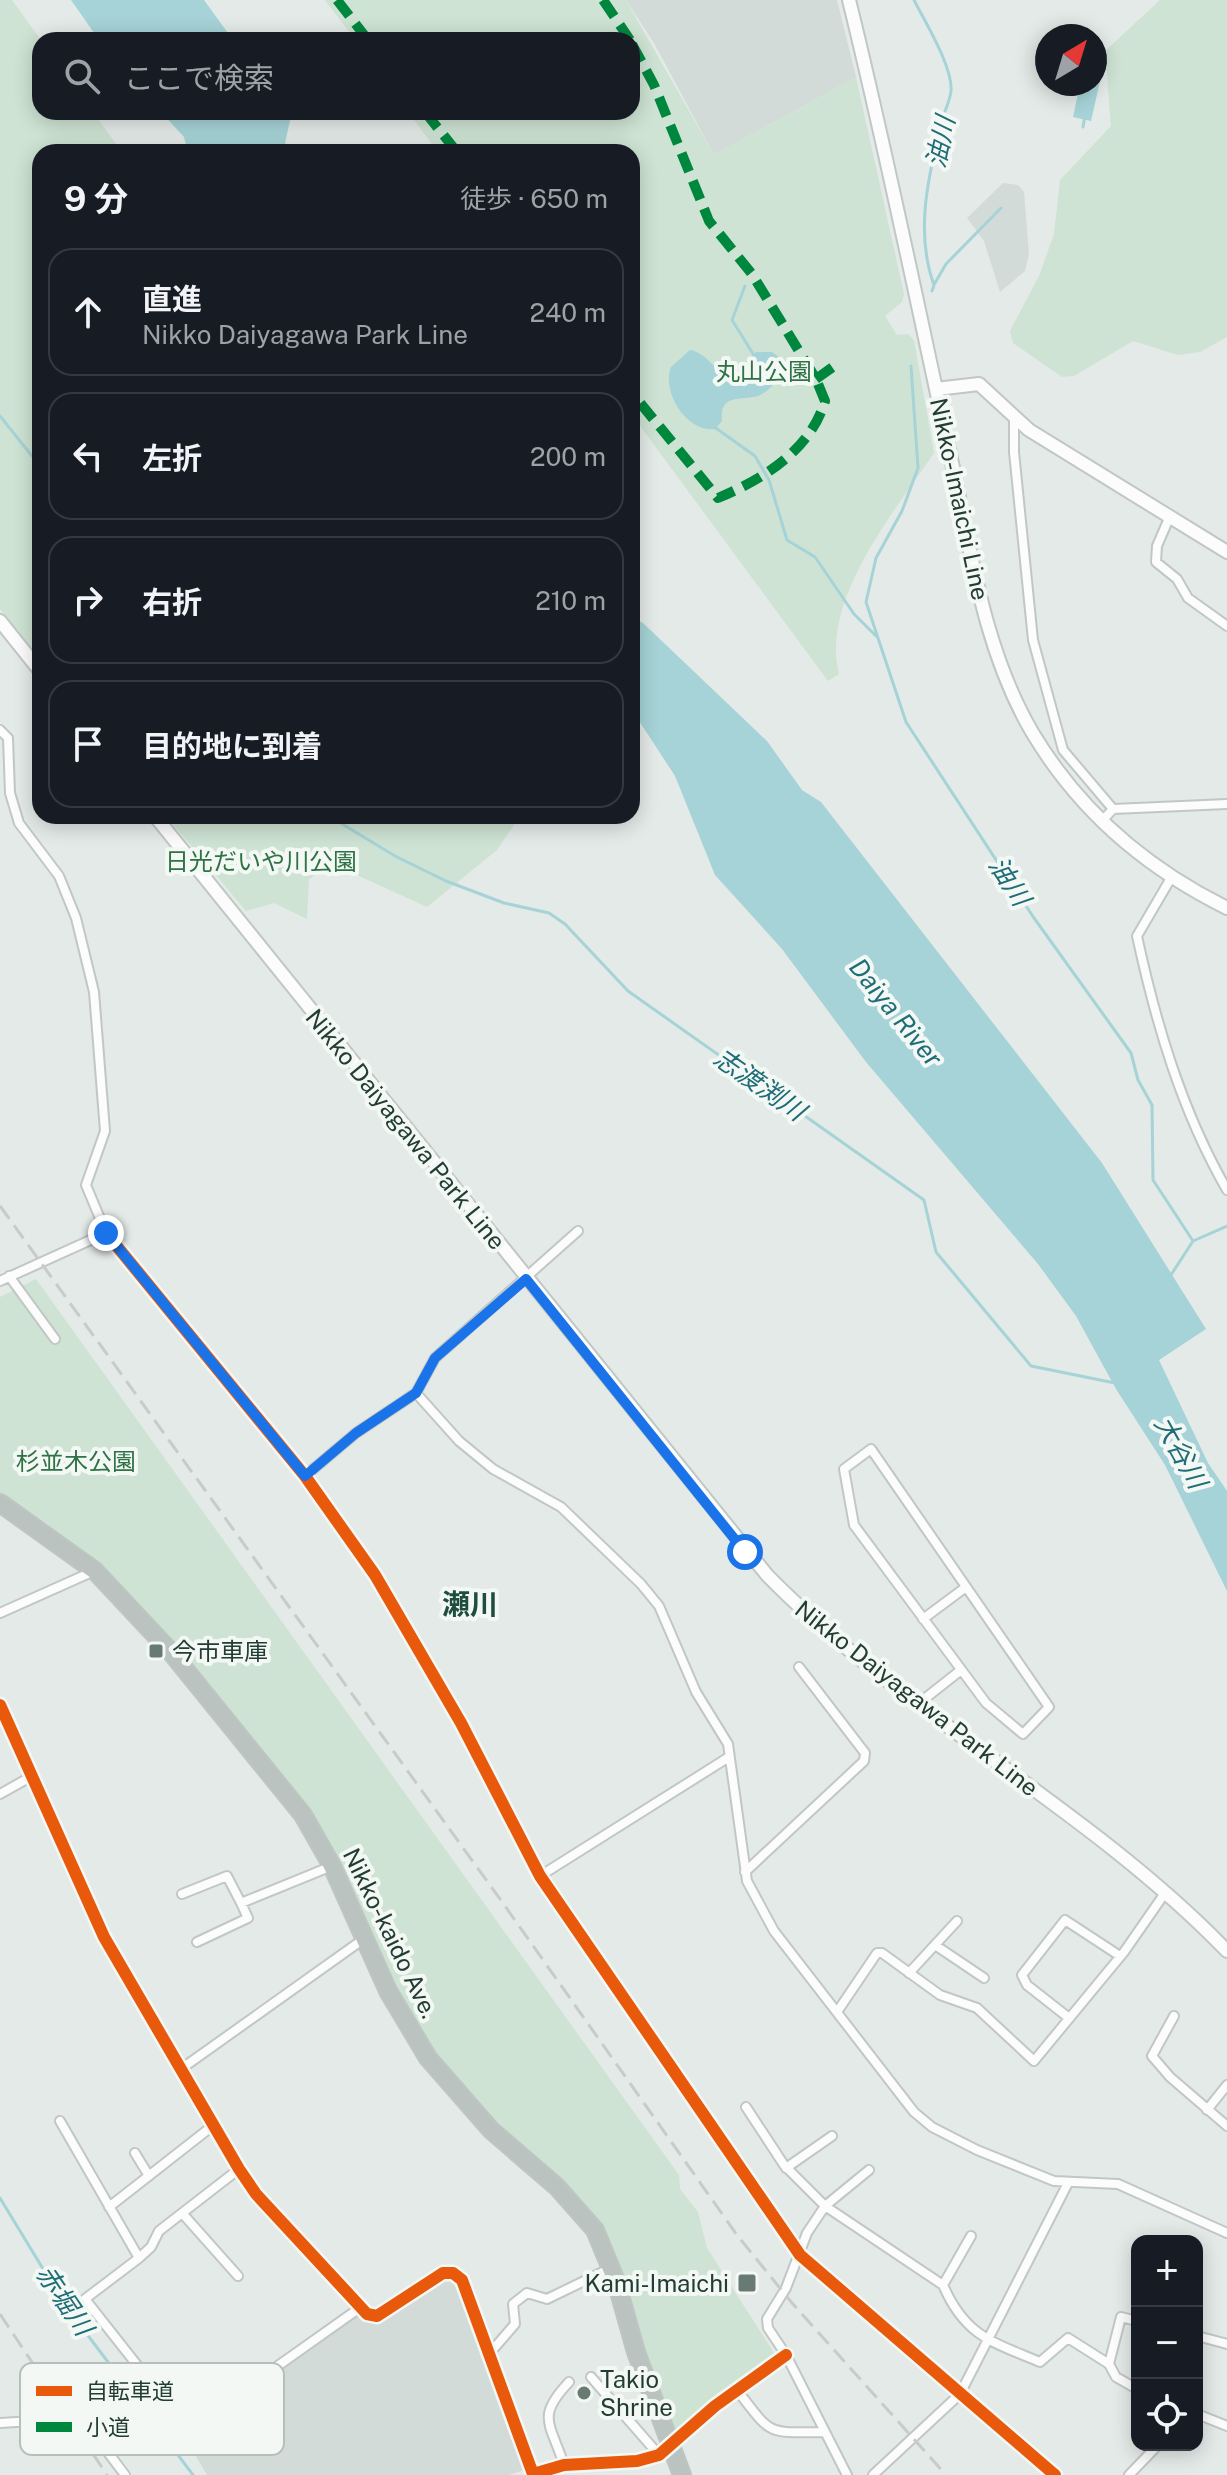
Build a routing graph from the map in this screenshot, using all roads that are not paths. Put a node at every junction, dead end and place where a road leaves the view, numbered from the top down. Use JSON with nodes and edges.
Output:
{"nodes":[{"id":1,"x":849,"y":0,"type":"edge"},
{"id":2,"x":936,"y":389,"type":"junction"},
{"id":3,"x":1014,"y":418,"type":"junction"},
{"id":4,"x":1170,"y":516,"type":"junction"},
{"id":5,"x":1227,"y":552,"type":"edge"},
{"id":6,"x":0,"y":621,"type":"edge"},
{"id":7,"x":1227,"y":626,"type":"edge"},
{"id":8,"x":32,"y":661,"type":"edge"},
{"id":9,"x":0,"y":730,"type":"edge"},
{"id":10,"x":1227,"y":804,"type":"edge"},
{"id":11,"x":1113,"y":809,"type":"junction"},
{"id":12,"x":1101,"y":822,"type":"junction"},
{"id":13,"x":161,"y":824,"type":"edge"},
{"id":14,"x":1171,"y":878,"type":"junction"},
{"id":15,"x":1227,"y":908,"type":"edge"},
{"id":16,"x":1227,"y":1190,"type":"edge"},
{"id":17,"x":578,"y":1231,"type":"dead end"},
{"id":18,"x":106,"y":1233,"type":"junction"},
{"id":19,"x":4,"y":1279,"type":"edge"},
{"id":20,"x":526,"y":1279,"type":"junction"},
{"id":21,"x":55,"y":1339,"type":"dead end"},
{"id":22,"x":416,"y":1393,"type":"junction"},
{"id":23,"x":305,"y":1476,"type":"junction"},
{"id":24,"x":0,"y":1503,"type":"edge"},
{"id":25,"x":95,"y":1571,"type":"junction"},
{"id":26,"x":966,"y":1587,"type":"junction"},
{"id":27,"x":0,"y":1613,"type":"edge"},
{"id":28,"x":923,"y":1619,"type":"junction"},
{"id":29,"x":799,"y":1667,"type":"dead end"},
{"id":30,"x":961,"y":1670,"type":"junction"},
{"id":31,"x":918,"y":1704,"type":"junction"},
{"id":32,"x":0,"y":1705,"type":"edge"},
{"id":33,"x":729,"y":1757,"type":"junction"},
{"id":34,"x":34,"y":1775,"type":"junction"},
{"id":35,"x":0,"y":1794,"type":"edge"},
{"id":36,"x":332,"y":1866,"type":"junction"},
{"id":37,"x":745,"y":1872,"type":"junction"},
{"id":38,"x":540,"y":1876,"type":"junction"},
{"id":39,"x":1165,"y":1893,"type":"junction"},
{"id":40,"x":182,"y":1894,"type":"dead end"},
{"id":41,"x":241,"y":1903,"type":"junction"},
{"id":42,"x":957,"y":1921,"type":"dead end"},
{"id":43,"x":365,"y":1938,"type":"junction"},
{"id":44,"x":197,"y":1942,"type":"dead end"},
{"id":45,"x":935,"y":1945,"type":"junction"},
{"id":46,"x":1227,"y":1951,"type":"edge"},
{"id":47,"x":1120,"y":1956,"type":"junction"},
{"id":48,"x":909,"y":1973,"type":"junction"},
{"id":49,"x":984,"y":1978,"type":"dead end"},
{"id":50,"x":837,"y":2012,"type":"junction"},
{"id":51,"x":1174,"y":2016,"type":"dead end"},
{"id":52,"x":1069,"y":2018,"type":"junction"},
{"id":53,"x":181,"y":2069,"type":"junction"},
{"id":54,"x":1227,"y":2085,"type":"edge"},
{"id":55,"x":746,"y":2107,"type":"dead end"},
{"id":56,"x":1207,"y":2110,"type":"junction"},
{"id":57,"x":60,"y":2121,"type":"dead end"},
{"id":58,"x":215,"y":2124,"type":"junction"},
{"id":59,"x":1227,"y":2126,"type":"edge"},
{"id":60,"x":832,"y":2136,"type":"dead end"},
{"id":61,"x":135,"y":2153,"type":"dead end"},
{"id":62,"x":786,"y":2168,"type":"junction"},
{"id":63,"x":239,"y":2169,"type":"junction"},
{"id":64,"x":869,"y":2170,"type":"dead end"},
{"id":65,"x":149,"y":2176,"type":"junction"},
{"id":66,"x":1067,"y":2185,"type":"junction"},
{"id":67,"x":825,"y":2206,"type":"junction"},
{"id":68,"x":109,"y":2207,"type":"junction"},
{"id":69,"x":182,"y":2213,"type":"junction"},
{"id":70,"x":1227,"y":2233,"type":"edge"},
{"id":71,"x":971,"y":2236,"type":"dead end"},
{"id":72,"x":800,"y":2255,"type":"junction"},
{"id":73,"x":139,"y":2258,"type":"junction"},
{"id":74,"x":611,"y":2267,"type":"junction"},
{"id":75,"x":238,"y":2276,"type":"dead end"},
{"id":76,"x":943,"y":2285,"type":"junction"},
{"id":77,"x":361,"y":2307,"type":"junction"},
{"id":78,"x":1131,"y":2320,"type":"edge"},
{"id":79,"x":1203,"y":2338,"type":"edge"},
{"id":80,"x":986,"y":2340,"type":"junction"},
{"id":81,"x":1227,"y":2344,"type":"edge"},
{"id":82,"x":489,"y":2354,"type":"junction"},
{"id":83,"x":786,"y":2355,"type":"junction"},
{"id":84,"x":135,"y":2363,"type":"edge"},
{"id":85,"x":282,"y":2363,"type":"edge"},
{"id":86,"x":1109,"y":2364,"type":"junction"},
{"id":87,"x":591,"y":2377,"type":"dead end"},
{"id":88,"x":569,"y":2382,"type":"dead end"},
{"id":89,"x":1131,"y":2386,"type":"edge"},
{"id":90,"x":737,"y":2390,"type":"junction"},
{"id":91,"x":960,"y":2394,"type":"junction"},
{"id":92,"x":1203,"y":2416,"type":"edge"},
{"id":93,"x":20,"y":2422,"type":"edge"},
{"id":94,"x":0,"y":2423,"type":"edge"},
{"id":95,"x":1227,"y":2426,"type":"edge"},
{"id":96,"x":823,"y":2432,"type":"junction"},
{"id":97,"x":665,"y":2451,"type":"junction"},
{"id":98,"x":1152,"y":2451,"type":"edge"},
{"id":99,"x":110,"y":2455,"type":"edge"},
{"id":100,"x":564,"y":2465,"type":"junction"},
{"id":101,"x":531,"y":2474,"type":"edge"},
{"id":102,"x":125,"y":2475,"type":"edge"},
{"id":103,"x":682,"y":2475,"type":"edge"},
{"id":104,"x":847,"y":2475,"type":"edge"},
{"id":105,"x":873,"y":2475,"type":"edge"},
{"id":106,"x":1055,"y":2475,"type":"edge"},
{"id":107,"x":1129,"y":2475,"type":"edge"}],
"edges":[{"from":1,"to":2,"type":"main road","name":"Nikko-Imaichi Line"},
{"from":2,"to":3,"type":"main road"},
{"from":2,"to":12,"type":"main road","name":"Nikko-Imaichi Line"},
{"from":3,"to":4,"type":"main road"},
{"from":3,"to":11,"type":"street"},
{"from":4,"to":5,"type":"main road"},
{"from":4,"to":7,"type":"street"},
{"from":6,"to":8,"type":"main road"},
{"from":9,"to":18,"type":"street"},
{"from":10,"to":11,"type":"street"},
{"from":11,"to":12,"type":"street"},
{"from":12,"to":14,"type":"main road","name":"Nikko-Imaichi Line"},
{"from":13,"to":20,"type":"main road","name":"Nikko Daiyagawa Park Line"},
{"from":14,"to":15,"type":"main road","name":"Nikko-Imaichi Line"},
{"from":14,"to":16,"type":"street"},
{"from":17,"to":20,"type":"street"},
{"from":18,"to":19,"type":"street"},
{"from":18,"to":23,"type":"street"},
{"from":19,"to":21,"type":"street"},
{"from":20,"to":22,"type":"street"},
{"from":20,"to":31,"type":"main road","name":"Nikko Daiyagawa Park Line"},
{"from":22,"to":23,"type":"street"},
{"from":22,"to":33,"type":"street"},
{"from":23,"to":38,"type":"street"},
{"from":24,"to":25,"type":"highway","name":"Nikko-kaido Ave."},
{"from":25,"to":27,"type":"street"},
{"from":25,"to":36,"type":"highway","name":"Nikko-kaido Ave."},
{"from":26,"to":28,"type":"street"},
{"from":26,"to":28,"type":"street"},
{"from":26,"to":30,"type":"street"},
{"from":28,"to":30,"type":"street"},
{"from":29,"to":37,"type":"street"},
{"from":30,"to":31,"type":"street"},
{"from":31,"to":39,"type":"main road","name":"Nikko Daiyagawa Park Line"},
{"from":32,"to":34,"type":"street"},
{"from":33,"to":37,"type":"street"},
{"from":33,"to":38,"type":"street"},
{"from":34,"to":35,"type":"street"},
{"from":34,"to":53,"type":"street"},
{"from":36,"to":41,"type":"street"},
{"from":36,"to":43,"type":"highway","name":"Nikko-kaido Ave."},
{"from":37,"to":50,"type":"street"},
{"from":38,"to":72,"type":"street"},
{"from":39,"to":46,"type":"main road","name":"Nikko Daiyagawa Park Line"},
{"from":39,"to":47,"type":"street"},
{"from":40,"to":41,"type":"street"},
{"from":41,"to":44,"type":"street"},
{"from":42,"to":45,"type":"street"},
{"from":43,"to":53,"type":"street"},
{"from":43,"to":74,"type":"highway","name":"Nikko-kaido Ave."},
{"from":45,"to":48,"type":"street"},
{"from":45,"to":49,"type":"street"},
{"from":47,"to":52,"type":"street"},
{"from":47,"to":52,"type":"street"},
{"from":48,"to":50,"type":"street"},
{"from":48,"to":52,"type":"street"},
{"from":50,"to":66,"type":"street"},
{"from":51,"to":56,"type":"street"},
{"from":53,"to":58,"type":"street"},
{"from":54,"to":56,"type":"street"},
{"from":55,"to":62,"type":"street"},
{"from":56,"to":59,"type":"street"},
{"from":57,"to":68,"type":"street"},
{"from":58,"to":63,"type":"street"},
{"from":58,"to":65,"type":"street"},
{"from":60,"to":62,"type":"street"},
{"from":61,"to":65,"type":"street"},
{"from":62,"to":67,"type":"street"},
{"from":63,"to":69,"type":"street"},
{"from":63,"to":77,"type":"street"},
{"from":64,"to":67,"type":"street"},
{"from":65,"to":68,"type":"street"},
{"from":66,"to":70,"type":"street"},
{"from":66,"to":80,"type":"street"},
{"from":67,"to":72,"type":"street"},
{"from":67,"to":76,"type":"street"},
{"from":68,"to":73,"type":"street"},
{"from":69,"to":73,"type":"street"},
{"from":69,"to":75,"type":"street"},
{"from":71,"to":76,"type":"street"},
{"from":72,"to":83,"type":"street"},
{"from":72,"to":91,"type":"street"},
{"from":73,"to":84,"type":"street"},
{"from":74,"to":82,"type":"street"},
{"from":74,"to":97,"type":"highway","name":"Nikko-kaido Ave."},
{"from":76,"to":80,"type":"street"},
{"from":77,"to":82,"type":"street"},
{"from":77,"to":85,"type":"street"},
{"from":78,"to":86,"type":"street"},
{"from":79,"to":81,"type":"street"},
{"from":80,"to":86,"type":"street"},
{"from":80,"to":91,"type":"street"},
{"from":82,"to":101,"type":"street"},
{"from":83,"to":90,"type":"street"},
{"from":83,"to":96,"type":"street"},
{"from":86,"to":89,"type":"street"},
{"from":87,"to":97,"type":"street"},
{"from":88,"to":100,"type":"street"},
{"from":90,"to":96,"type":"street"},
{"from":90,"to":97,"type":"street"},
{"from":91,"to":105,"type":"street"},
{"from":91,"to":106,"type":"street"},
{"from":92,"to":95,"type":"street"},
{"from":93,"to":94,"type":"street"},
{"from":96,"to":104,"type":"street"},
{"from":97,"to":100,"type":"street"},
{"from":97,"to":103,"type":"highway","name":"Nikko-kaido Ave."},
{"from":98,"to":107,"type":"street"},
{"from":99,"to":102,"type":"street"},
{"from":100,"to":101,"type":"street"}]}
